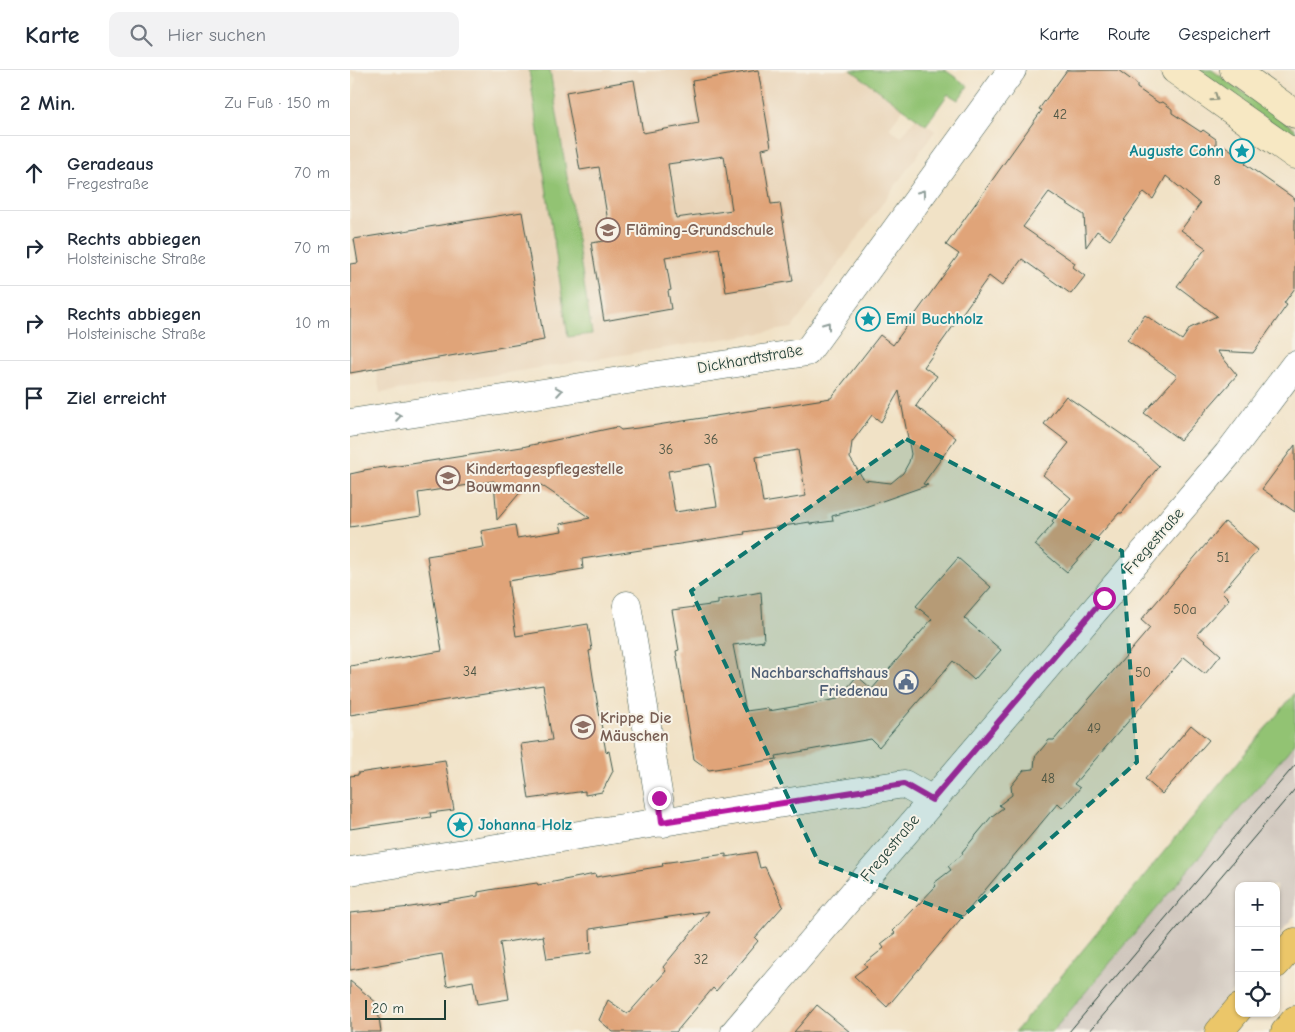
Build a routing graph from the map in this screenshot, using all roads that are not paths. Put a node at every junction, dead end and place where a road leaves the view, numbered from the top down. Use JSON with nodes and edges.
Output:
{"nodes":[{"id":1,"x":1012,"y":70,"type":"edge"},
{"id":2,"x":1176,"y":70,"type":"edge"},
{"id":3,"x":1234,"y":70,"type":"edge"},
{"id":4,"x":1295,"y":114,"type":"edge"},
{"id":5,"x":1295,"y":155,"type":"edge"},
{"id":6,"x":1295,"y":365,"type":"edge"},
{"id":7,"x":350,"y":423,"type":"edge"},
{"id":8,"x":627,"y":605,"type":"dead end"},
{"id":9,"x":932,"y":800,"type":"junction"},
{"id":10,"x":662,"y":822,"type":"junction"},
{"id":11,"x":350,"y":871,"type":"edge"},
{"id":12,"x":1295,"y":942,"type":"edge"},
{"id":13,"x":1280,"y":959,"type":"edge"},
{"id":14,"x":1235,"y":1013,"type":"edge"},
{"id":15,"x":1295,"y":1020,"type":"edge"},
{"id":16,"x":736,"y":1032,"type":"edge"},
{"id":17,"x":1219,"y":1032,"type":"edge"},
{"id":18,"x":1286,"y":1032,"type":"edge"}],
"edges":[{"from":7,"to":1,"type":"street","name":"Dickhardtstraße","one_way":true},
{"from":2,"to":5,"type":"main road","one_way":true},
{"from":3,"to":4,"type":"main road"},
{"from":6,"to":9,"type":"street","name":"Fregestraße"},
{"from":8,"to":10,"type":"street"},
{"from":9,"to":10,"type":"street"},
{"from":9,"to":16,"type":"street","name":"Fregestraße"},
{"from":10,"to":11,"type":"street"},
{"from":12,"to":13,"type":"highway"},
{"from":14,"to":17,"type":"highway"},
{"from":15,"to":18,"type":"highway"}]}
